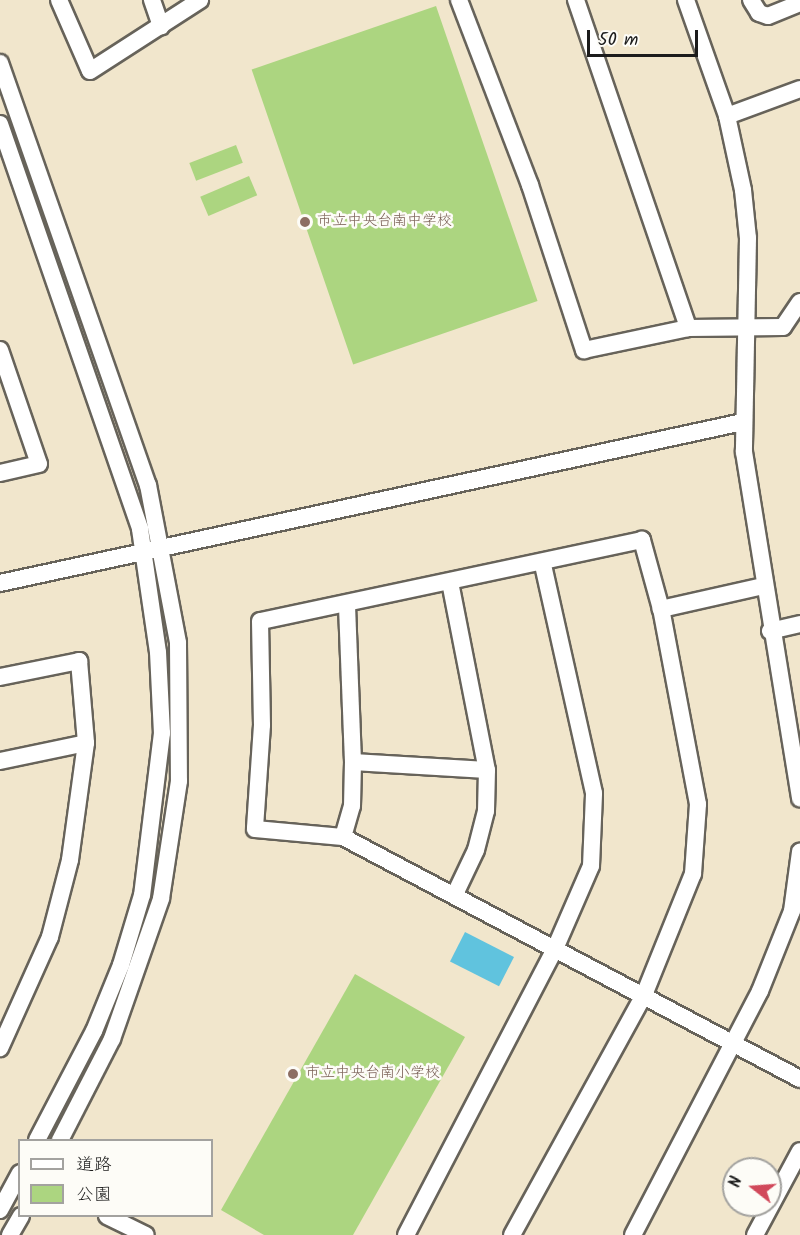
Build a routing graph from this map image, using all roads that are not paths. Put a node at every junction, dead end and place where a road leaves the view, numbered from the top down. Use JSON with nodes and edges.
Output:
{"nodes":[{"id":1,"x":59,"y":0,"type":"edge"},
{"id":2,"x":152,"y":0,"type":"edge"},
{"id":3,"x":200,"y":0,"type":"edge"},
{"id":4,"x":459,"y":0,"type":"edge"},
{"id":5,"x":576,"y":0,"type":"edge"},
{"id":6,"x":686,"y":0,"type":"edge"},
{"id":7,"x":751,"y":0,"type":"edge"},
{"id":8,"x":799,"y":8,"type":"edge"},
{"id":9,"x":161,"y":26,"type":"junction"},
{"id":10,"x":0,"y":63,"type":"edge"},
{"id":11,"x":800,"y":89,"type":"edge"},
{"id":12,"x":727,"y":116,"type":"junction"},
{"id":13,"x":0,"y":124,"type":"edge"},
{"id":14,"x":800,"y":302,"type":"edge"},
{"id":15,"x":688,"y":328,"type":"junction"},
{"id":16,"x":745,"y":332,"type":"junction"},
{"id":17,"x":0,"y":350,"type":"edge"},
{"id":18,"x":743,"y":422,"type":"junction"},
{"id":19,"x":0,"y":473,"type":"edge"},
{"id":20,"x":163,"y":547,"type":"junction"},
{"id":21,"x":145,"y":551,"type":"junction"},
{"id":22,"x":543,"y":564,"type":"junction"},
{"id":23,"x":450,"y":582,"type":"junction"},
{"id":24,"x":0,"y":583,"type":"edge"},
{"id":25,"x":763,"y":586,"type":"junction"},
{"id":26,"x":347,"y":604,"type":"junction"},
{"id":27,"x":661,"y":609,"type":"junction"},
{"id":28,"x":800,"y":624,"type":"edge"},
{"id":29,"x":770,"y":631,"type":"junction"},
{"id":30,"x":0,"y":677,"type":"edge"},
{"id":31,"x":86,"y":743,"type":"junction"},
{"id":32,"x":0,"y":761,"type":"edge"},
{"id":33,"x":353,"y":762,"type":"junction"},
{"id":34,"x":487,"y":770,"type":"junction"},
{"id":35,"x":800,"y":798,"type":"edge"},
{"id":36,"x":343,"y":837,"type":"junction"},
{"id":37,"x":800,"y":852,"type":"edge"},
{"id":38,"x":455,"y":894,"type":"junction"},
{"id":39,"x":554,"y":951,"type":"junction"},
{"id":40,"x":644,"y":995,"type":"junction"},
{"id":41,"x":736,"y":1044,"type":"junction"},
{"id":42,"x":0,"y":1048,"type":"edge"},
{"id":43,"x":800,"y":1079,"type":"edge"},
{"id":44,"x":38,"y":1139,"type":"edge"},
{"id":45,"x":60,"y":1139,"type":"edge"},
{"id":46,"x":800,"y":1151,"type":"edge"},
{"id":47,"x":18,"y":1177,"type":"edge"},
{"id":48,"x":793,"y":1180,"type":"edge"},
{"id":49,"x":0,"y":1210,"type":"edge"},
{"id":50,"x":20,"y":1217,"type":"edge"},
{"id":51,"x":111,"y":1217,"type":"edge"},
{"id":52,"x":10,"y":1235,"type":"edge"},
{"id":53,"x":146,"y":1235,"type":"edge"},
{"id":54,"x":406,"y":1235,"type":"edge"},
{"id":55,"x":512,"y":1235,"type":"edge"},
{"id":56,"x":633,"y":1235,"type":"edge"},
{"id":57,"x":755,"y":1235,"type":"edge"}],
"edges":[{"from":1,"to":9,"type":"street"},
{"from":2,"to":9,"type":"street"},
{"from":3,"to":9,"type":"street"},
{"from":4,"to":15,"type":"street"},
{"from":5,"to":15,"type":"street"},
{"from":6,"to":12,"type":"street"},
{"from":7,"to":8,"type":"street"},
{"from":10,"to":20,"type":"street"},
{"from":11,"to":12,"type":"street"},
{"from":12,"to":16,"type":"street"},
{"from":13,"to":21,"type":"street"},
{"from":14,"to":16,"type":"street"},
{"from":15,"to":16,"type":"street"},
{"from":16,"to":18,"type":"street"},
{"from":17,"to":19,"type":"street"},
{"from":18,"to":20,"type":"street"},
{"from":18,"to":25,"type":"street"},
{"from":20,"to":21,"type":"street"},
{"from":20,"to":45,"type":"street"},
{"from":21,"to":24,"type":"street"},
{"from":21,"to":44,"type":"street"},
{"from":22,"to":23,"type":"street"},
{"from":22,"to":27,"type":"street"},
{"from":22,"to":39,"type":"street"},
{"from":23,"to":26,"type":"street"},
{"from":23,"to":34,"type":"street"},
{"from":25,"to":27,"type":"street"},
{"from":25,"to":29,"type":"street"},
{"from":26,"to":33,"type":"street"},
{"from":26,"to":36,"type":"street"},
{"from":27,"to":40,"type":"street"},
{"from":28,"to":29,"type":"street"},
{"from":29,"to":35,"type":"street"},
{"from":30,"to":31,"type":"street"},
{"from":31,"to":32,"type":"street"},
{"from":31,"to":42,"type":"street"},
{"from":33,"to":34,"type":"street"},
{"from":33,"to":36,"type":"street"},
{"from":34,"to":38,"type":"street"},
{"from":36,"to":38,"type":"street"},
{"from":37,"to":41,"type":"street"},
{"from":38,"to":39,"type":"street"},
{"from":39,"to":40,"type":"street"},
{"from":39,"to":54,"type":"street"},
{"from":40,"to":41,"type":"street"},
{"from":40,"to":55,"type":"street"},
{"from":41,"to":43,"type":"street"},
{"from":41,"to":56,"type":"street"},
{"from":46,"to":48,"type":"street"},
{"from":47,"to":49,"type":"street"},
{"from":48,"to":57,"type":"street"},
{"from":50,"to":52,"type":"street"},
{"from":51,"to":53,"type":"street"}]}
